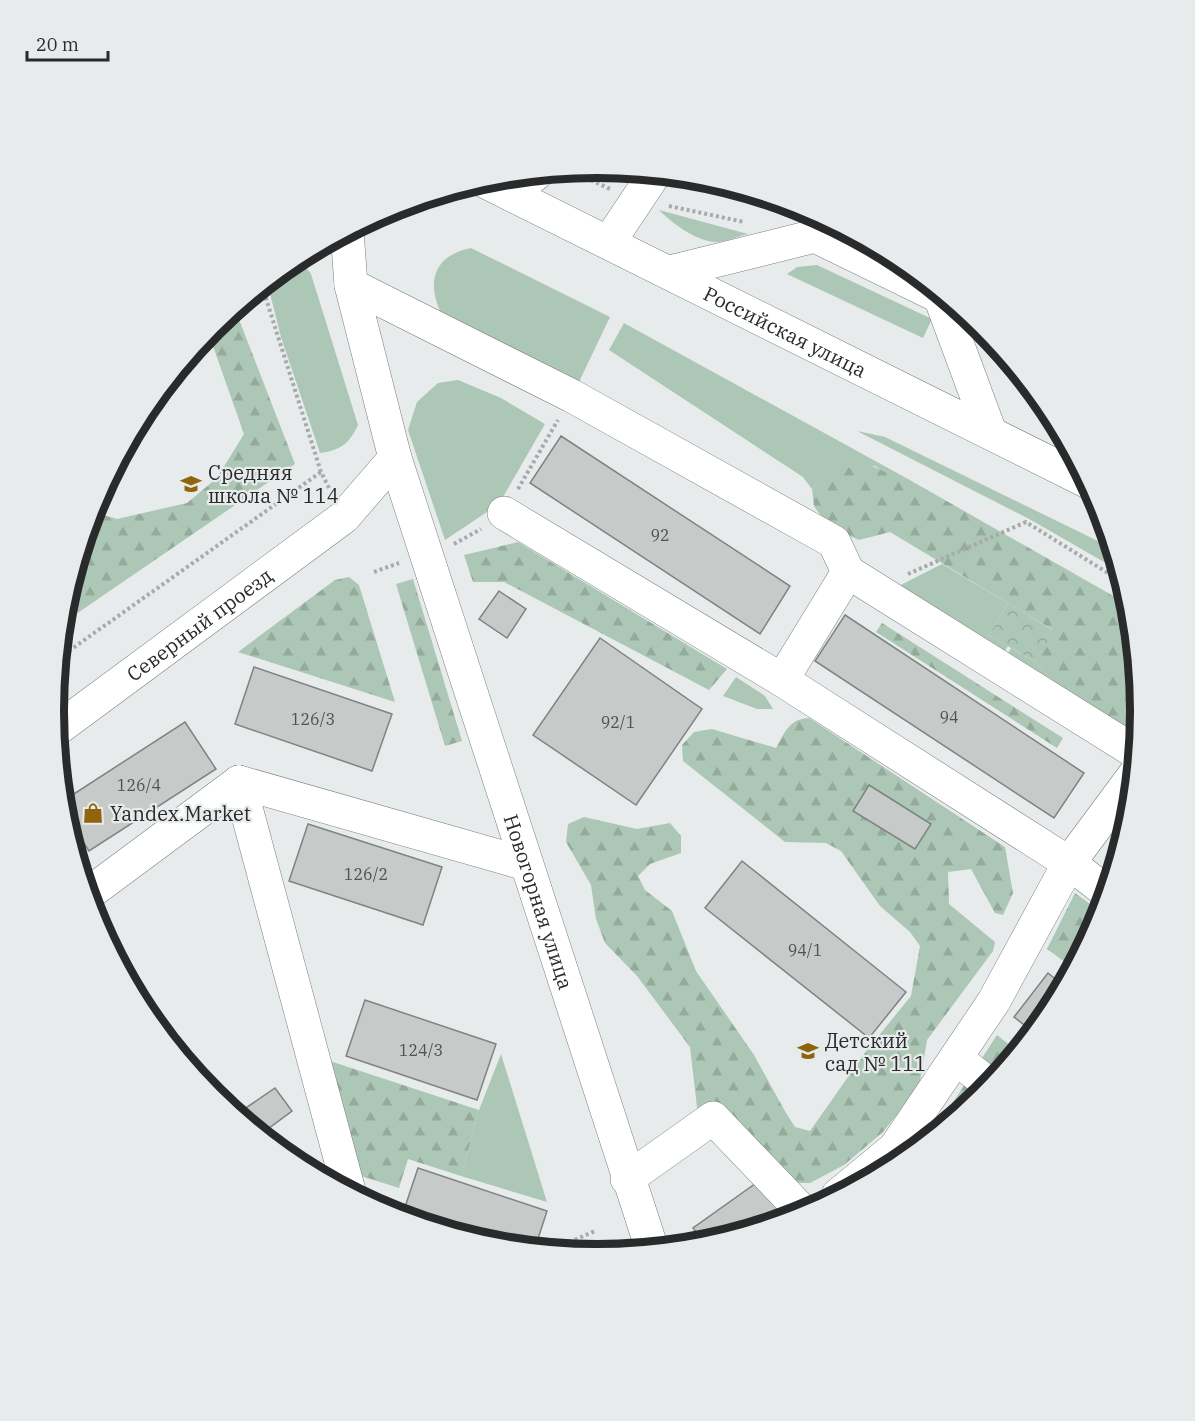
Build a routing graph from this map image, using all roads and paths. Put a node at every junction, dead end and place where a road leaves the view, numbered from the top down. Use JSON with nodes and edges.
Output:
{"nodes":[{"id":1,"x":586,"y":178,"type":"edge"},
{"id":2,"x":647,"y":186,"type":"edge"},
{"id":3,"x":497,"y":187,"type":"edge"},
{"id":4,"x":755,"y":224,"type":"dead end"},
{"id":5,"x":348,"y":240,"type":"edge"},
{"id":6,"x":609,"y":242,"type":"junction"},
{"id":7,"x":670,"y":272,"type":"junction"},
{"id":8,"x":351,"y":285,"type":"junction"},
{"id":9,"x":922,"y":288,"type":"edge"},
{"id":10,"x":265,"y":295,"type":"edge"},
{"id":11,"x":943,"y":305,"type":"edge"},
{"id":12,"x":990,"y":432,"type":"junction"},
{"id":13,"x":395,"y":458,"type":"junction"},
{"id":14,"x":321,"y":472,"type":"junction"},
{"id":15,"x":1075,"y":474,"type":"edge"},
{"id":16,"x":504,"y":513,"type":"dead end"},
{"id":17,"x":344,"y":517,"type":"junction"},
{"id":18,"x":848,"y":572,"type":"junction"},
{"id":19,"x":1113,"y":577,"type":"edge"},
{"id":20,"x":877,"y":588,"type":"junction"},
{"id":21,"x":68,"y":652,"type":"edge"},
{"id":22,"x":782,"y":680,"type":"junction"},
{"id":23,"x":65,"y":720,"type":"edge"},
{"id":24,"x":1129,"y":748,"type":"edge"},
{"id":25,"x":239,"y":783,"type":"junction"},
{"id":26,"x":1125,"y":788,"type":"edge"},
{"id":27,"x":1069,"y":863,"type":"junction"},
{"id":28,"x":526,"y":864,"type":"junction"},
{"id":29,"x":1100,"y":887,"type":"edge"},
{"id":30,"x":95,"y":889,"type":"edge"},
{"id":31,"x":957,"y":1059,"type":"junction"},
{"id":32,"x":982,"y":1078,"type":"edge"},
{"id":33,"x":871,"y":1168,"type":"edge"},
{"id":34,"x":627,"y":1179,"type":"junction"},
{"id":35,"x":346,"y":1180,"type":"edge"},
{"id":36,"x":796,"y":1205,"type":"edge"},
{"id":37,"x":595,"y":1231,"type":"dead end"},
{"id":38,"x":649,"y":1241,"type":"edge"},
{"id":39,"x":570,"y":1242,"type":"edge"}],
"edges":[{"from":1,"to":2,"type":"path"},
{"from":2,"to":4,"type":"path"},
{"from":2,"to":6,"type":"street"},
{"from":3,"to":6,"type":"street","name":"Российская улица"},
{"from":5,"to":8,"type":"street","name":"Новогорная улица"},
{"from":6,"to":7,"type":"street","name":"Российская улица"},
{"from":7,"to":9,"type":"street"},
{"from":7,"to":12,"type":"street","name":"Российская улица"},
{"from":8,"to":13,"type":"street","name":"Новогорная улица"},
{"from":8,"to":18,"type":"street"},
{"from":10,"to":14,"type":"path"},
{"from":11,"to":12,"type":"street"},
{"from":12,"to":15,"type":"street","name":"Российская улица"},
{"from":13,"to":17,"type":"street","name":"Северный проезд"},
{"from":13,"to":28,"type":"street","name":"Новогорная улица"},
{"from":14,"to":17,"type":"path"},
{"from":14,"to":21,"type":"path"},
{"from":16,"to":22,"type":"street"},
{"from":17,"to":23,"type":"street","name":"Северный проезд"},
{"from":18,"to":20,"type":"street"},
{"from":18,"to":22,"type":"street"},
{"from":19,"to":20,"type":"path"},
{"from":20,"to":24,"type":"street"},
{"from":22,"to":27,"type":"street"},
{"from":25,"to":28,"type":"street"},
{"from":25,"to":30,"type":"street"},
{"from":25,"to":35,"type":"street"},
{"from":26,"to":27,"type":"street"},
{"from":27,"to":29,"type":"street"},
{"from":27,"to":31,"type":"street"},
{"from":28,"to":34,"type":"street","name":"Новогорная улица"},
{"from":31,"to":32,"type":"street"},
{"from":31,"to":33,"type":"street"},
{"from":34,"to":36,"type":"street"},
{"from":34,"to":38,"type":"street","name":"Новогорная улица"},
{"from":37,"to":39,"type":"path"}]}
